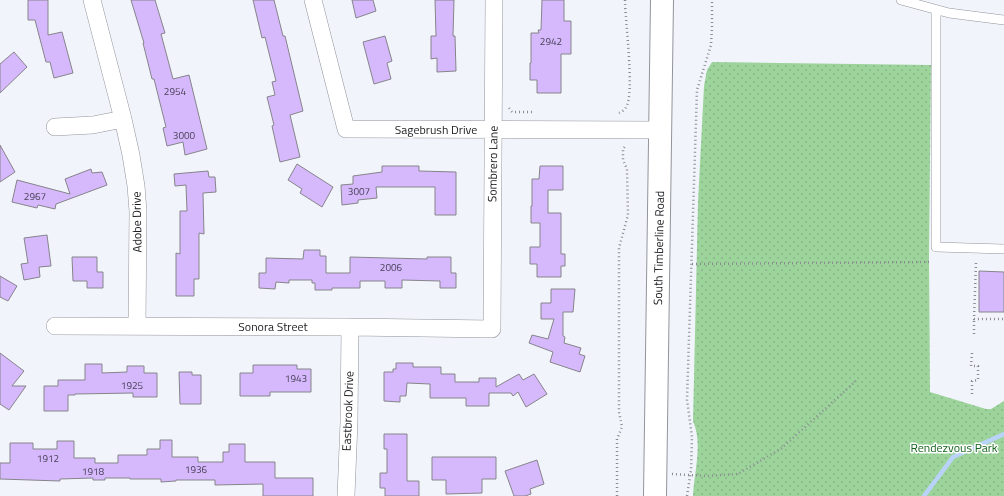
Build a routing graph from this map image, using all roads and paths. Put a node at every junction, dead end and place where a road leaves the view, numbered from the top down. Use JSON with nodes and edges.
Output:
{"nodes":[{"id":1,"x":92,"y":0,"type":"edge"},
{"id":2,"x":313,"y":0,"type":"edge"},
{"id":3,"x":494,"y":0,"type":"edge"},
{"id":4,"x":625,"y":0,"type":"edge"},
{"id":5,"x":662,"y":0,"type":"edge"},
{"id":6,"x":712,"y":0,"type":"edge"},
{"id":7,"x":901,"y":0,"type":"edge"},
{"id":8,"x":936,"y":10,"type":"junction"},
{"id":9,"x":1004,"y":20,"type":"edge"},
{"id":10,"x":509,"y":108,"type":"dead end"},
{"id":11,"x":536,"y":112,"type":"dead end"},
{"id":12,"x":613,"y":113,"type":"dead end"},
{"id":13,"x":123,"y":119,"type":"junction"},
{"id":14,"x":55,"y":127,"type":"dead end"},
{"id":15,"x":494,"y":130,"type":"junction"},
{"id":16,"x":660,"y":130,"type":"junction"},
{"id":17,"x":626,"y":131,"type":"junction"},
{"id":18,"x":1004,"y":249,"type":"edge"},
{"id":19,"x":930,"y":262,"type":"dead end"},
{"id":20,"x":976,"y":263,"type":"dead end"},
{"id":21,"x":692,"y":264,"type":"junction"},
{"id":22,"x":974,"y":319,"type":"junction"},
{"id":23,"x":1004,"y":319,"type":"edge"},
{"id":24,"x":55,"y":326,"type":"dead end"},
{"id":25,"x":137,"y":326,"type":"junction"},
{"id":26,"x":350,"y":327,"type":"junction"},
{"id":27,"x":492,"y":329,"type":"joint"},
{"id":28,"x":974,"y":334,"type":"dead end"},
{"id":29,"x":972,"y":353,"type":"dead end"},
{"id":30,"x":858,"y":379,"type":"dead end"},
{"id":31,"x":972,"y":394,"type":"dead end"},
{"id":32,"x":655,"y":474,"type":"junction"},
{"id":33,"x":690,"y":475,"type":"junction"},
{"id":34,"x":346,"y":496,"type":"edge"},
{"id":35,"x":617,"y":496,"type":"edge"},
{"id":36,"x":655,"y":496,"type":"edge"},
{"id":37,"x":687,"y":496,"type":"edge"}],
"edges":[{"from":1,"to":13,"type":"street","name":"Adobe Drive"},
{"from":2,"to":15,"type":"street","name":"Sagebrush Drive"},
{"from":3,"to":15,"type":"street","name":"Sombrero Lane"},
{"from":4,"to":12,"type":"path"},
{"from":5,"to":16,"type":"main road","name":"South Timberline Road"},
{"from":6,"to":21,"type":"path"},
{"from":7,"to":8,"type":"lane"},
{"from":8,"to":9,"type":"lane"},
{"from":8,"to":18,"type":"lane"},
{"from":10,"to":11,"type":"path"},
{"from":13,"to":14,"type":"street"},
{"from":13,"to":25,"type":"street","name":"Adobe Drive"},
{"from":15,"to":17,"type":"street","name":"Sagebrush Drive"},
{"from":15,"to":27,"type":"street","name":"Sombrero Lane"},
{"from":16,"to":17,"type":"street","name":"Sagebrush Drive"},
{"from":16,"to":32,"type":"main road","name":"South Timberline Road"},
{"from":17,"to":35,"type":"path"},
{"from":19,"to":21,"type":"path"},
{"from":20,"to":22,"type":"path"},
{"from":21,"to":33,"type":"path"},
{"from":22,"to":23,"type":"path"},
{"from":22,"to":28,"type":"path"},
{"from":24,"to":25,"type":"street","name":"Sonora Street"},
{"from":25,"to":26,"type":"street","name":"Sonora Street"},
{"from":26,"to":27,"type":"street","name":"Sonora Street"},
{"from":26,"to":34,"type":"street","name":"Eastbrook Drive"},
{"from":29,"to":31,"type":"path"},
{"from":30,"to":33,"type":"path"},
{"from":32,"to":33,"type":"path"},
{"from":32,"to":36,"type":"main road","name":"South Timberline Road"},
{"from":33,"to":37,"type":"path"}]}
